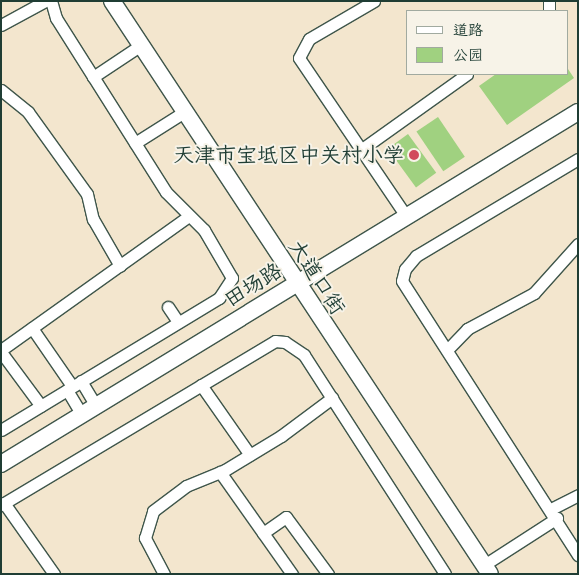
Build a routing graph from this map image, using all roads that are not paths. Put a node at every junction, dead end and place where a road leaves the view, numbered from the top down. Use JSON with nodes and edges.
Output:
{"nodes":[{"id":1,"x":45,"y":1,"type":"edge"},
{"id":2,"x":50,"y":1,"type":"edge"},
{"id":3,"x":112,"y":1,"type":"edge"},
{"id":4,"x":374,"y":1,"type":"edge"},
{"id":5,"x":1,"y":25,"type":"edge"},
{"id":6,"x":141,"y":45,"type":"junction"},
{"id":7,"x":466,"y":75,"type":"edge"},
{"id":8,"x":93,"y":77,"type":"junction"},
{"id":9,"x":1,"y":90,"type":"edge"},
{"id":10,"x":184,"y":112,"type":"junction"},
{"id":11,"x":578,"y":112,"type":"edge"},
{"id":12,"x":135,"y":143,"type":"junction"},
{"id":13,"x":362,"y":149,"type":"junction"},
{"id":14,"x":577,"y":162,"type":"edge"},
{"id":15,"x":189,"y":216,"type":"junction"},
{"id":16,"x":406,"y":216,"type":"junction"},
{"id":17,"x":578,"y":244,"type":"edge"},
{"id":18,"x":120,"y":266,"type":"junction"},
{"id":19,"x":296,"y":284,"type":"junction"},
{"id":20,"x":168,"y":307,"type":"dead end"},
{"id":21,"x":178,"y":322,"type":"junction"},
{"id":22,"x":32,"y":328,"type":"junction"},
{"id":23,"x":448,"y":349,"type":"junction"},
{"id":24,"x":1,"y":351,"type":"edge"},
{"id":25,"x":201,"y":385,"type":"junction"},
{"id":26,"x":73,"y":386,"type":"junction"},
{"id":27,"x":332,"y":398,"type":"junction"},
{"id":28,"x":41,"y":406,"type":"junction"},
{"id":29,"x":96,"y":406,"type":"junction"},
{"id":30,"x":82,"y":415,"type":"junction"},
{"id":31,"x":1,"y":430,"type":"edge"},
{"id":32,"x":250,"y":455,"type":"junction"},
{"id":33,"x":1,"y":464,"type":"edge"},
{"id":34,"x":220,"y":472,"type":"junction"},
{"id":35,"x":578,"y":495,"type":"edge"},
{"id":36,"x":2,"y":504,"type":"edge"},
{"id":37,"x":554,"y":514,"type":"junction"},
{"id":38,"x":263,"y":533,"type":"junction"},
{"id":39,"x":578,"y":555,"type":"edge"},
{"id":40,"x":487,"y":569,"type":"edge"},
{"id":41,"x":54,"y":574,"type":"edge"},
{"id":42,"x":164,"y":574,"type":"edge"},
{"id":43,"x":292,"y":574,"type":"edge"},
{"id":44,"x":328,"y":574,"type":"edge"},
{"id":45,"x":445,"y":574,"type":"edge"}],
"edges":[{"from":1,"to":5,"type":"street"},
{"from":2,"to":8,"type":"street"},
{"from":3,"to":6,"type":"street","name":"大道口街"},
{"from":4,"to":13,"type":"street"},
{"from":6,"to":8,"type":"street"},
{"from":6,"to":10,"type":"street","name":"大道口街"},
{"from":7,"to":13,"type":"street"},
{"from":8,"to":12,"type":"street"},
{"from":9,"to":18,"type":"street"},
{"from":10,"to":12,"type":"street"},
{"from":10,"to":19,"type":"street","name":"大道口街"},
{"from":11,"to":16,"type":"street","name":"田场路"},
{"from":12,"to":15,"type":"street"},
{"from":13,"to":16,"type":"street"},
{"from":14,"to":23,"type":"street"},
{"from":15,"to":18,"type":"street"},
{"from":15,"to":21,"type":"street"},
{"from":16,"to":19,"type":"street","name":"田场路"},
{"from":17,"to":23,"type":"street"},
{"from":18,"to":22,"type":"street"},
{"from":19,"to":29,"type":"street","name":"田场路"},
{"from":19,"to":40,"type":"street","name":"大道口街"},
{"from":20,"to":21,"type":"street"},
{"from":21,"to":26,"type":"street"},
{"from":22,"to":24,"type":"street"},
{"from":22,"to":26,"type":"street"},
{"from":23,"to":37,"type":"street"},
{"from":24,"to":28,"type":"street"},
{"from":25,"to":27,"type":"street"},
{"from":25,"to":32,"type":"street"},
{"from":25,"to":36,"type":"street"},
{"from":26,"to":28,"type":"street"},
{"from":26,"to":29,"type":"street"},
{"from":26,"to":30,"type":"street"},
{"from":27,"to":32,"type":"street"},
{"from":27,"to":45,"type":"street"},
{"from":28,"to":31,"type":"street"},
{"from":29,"to":30,"type":"street","name":"田场路"},
{"from":30,"to":33,"type":"street","name":"田场路"},
{"from":32,"to":34,"type":"street"},
{"from":34,"to":38,"type":"street"},
{"from":34,"to":42,"type":"street"},
{"from":35,"to":37,"type":"street"},
{"from":36,"to":41,"type":"street"},
{"from":37,"to":39,"type":"street"},
{"from":37,"to":40,"type":"street"},
{"from":38,"to":43,"type":"street"},
{"from":38,"to":44,"type":"street"}]}
